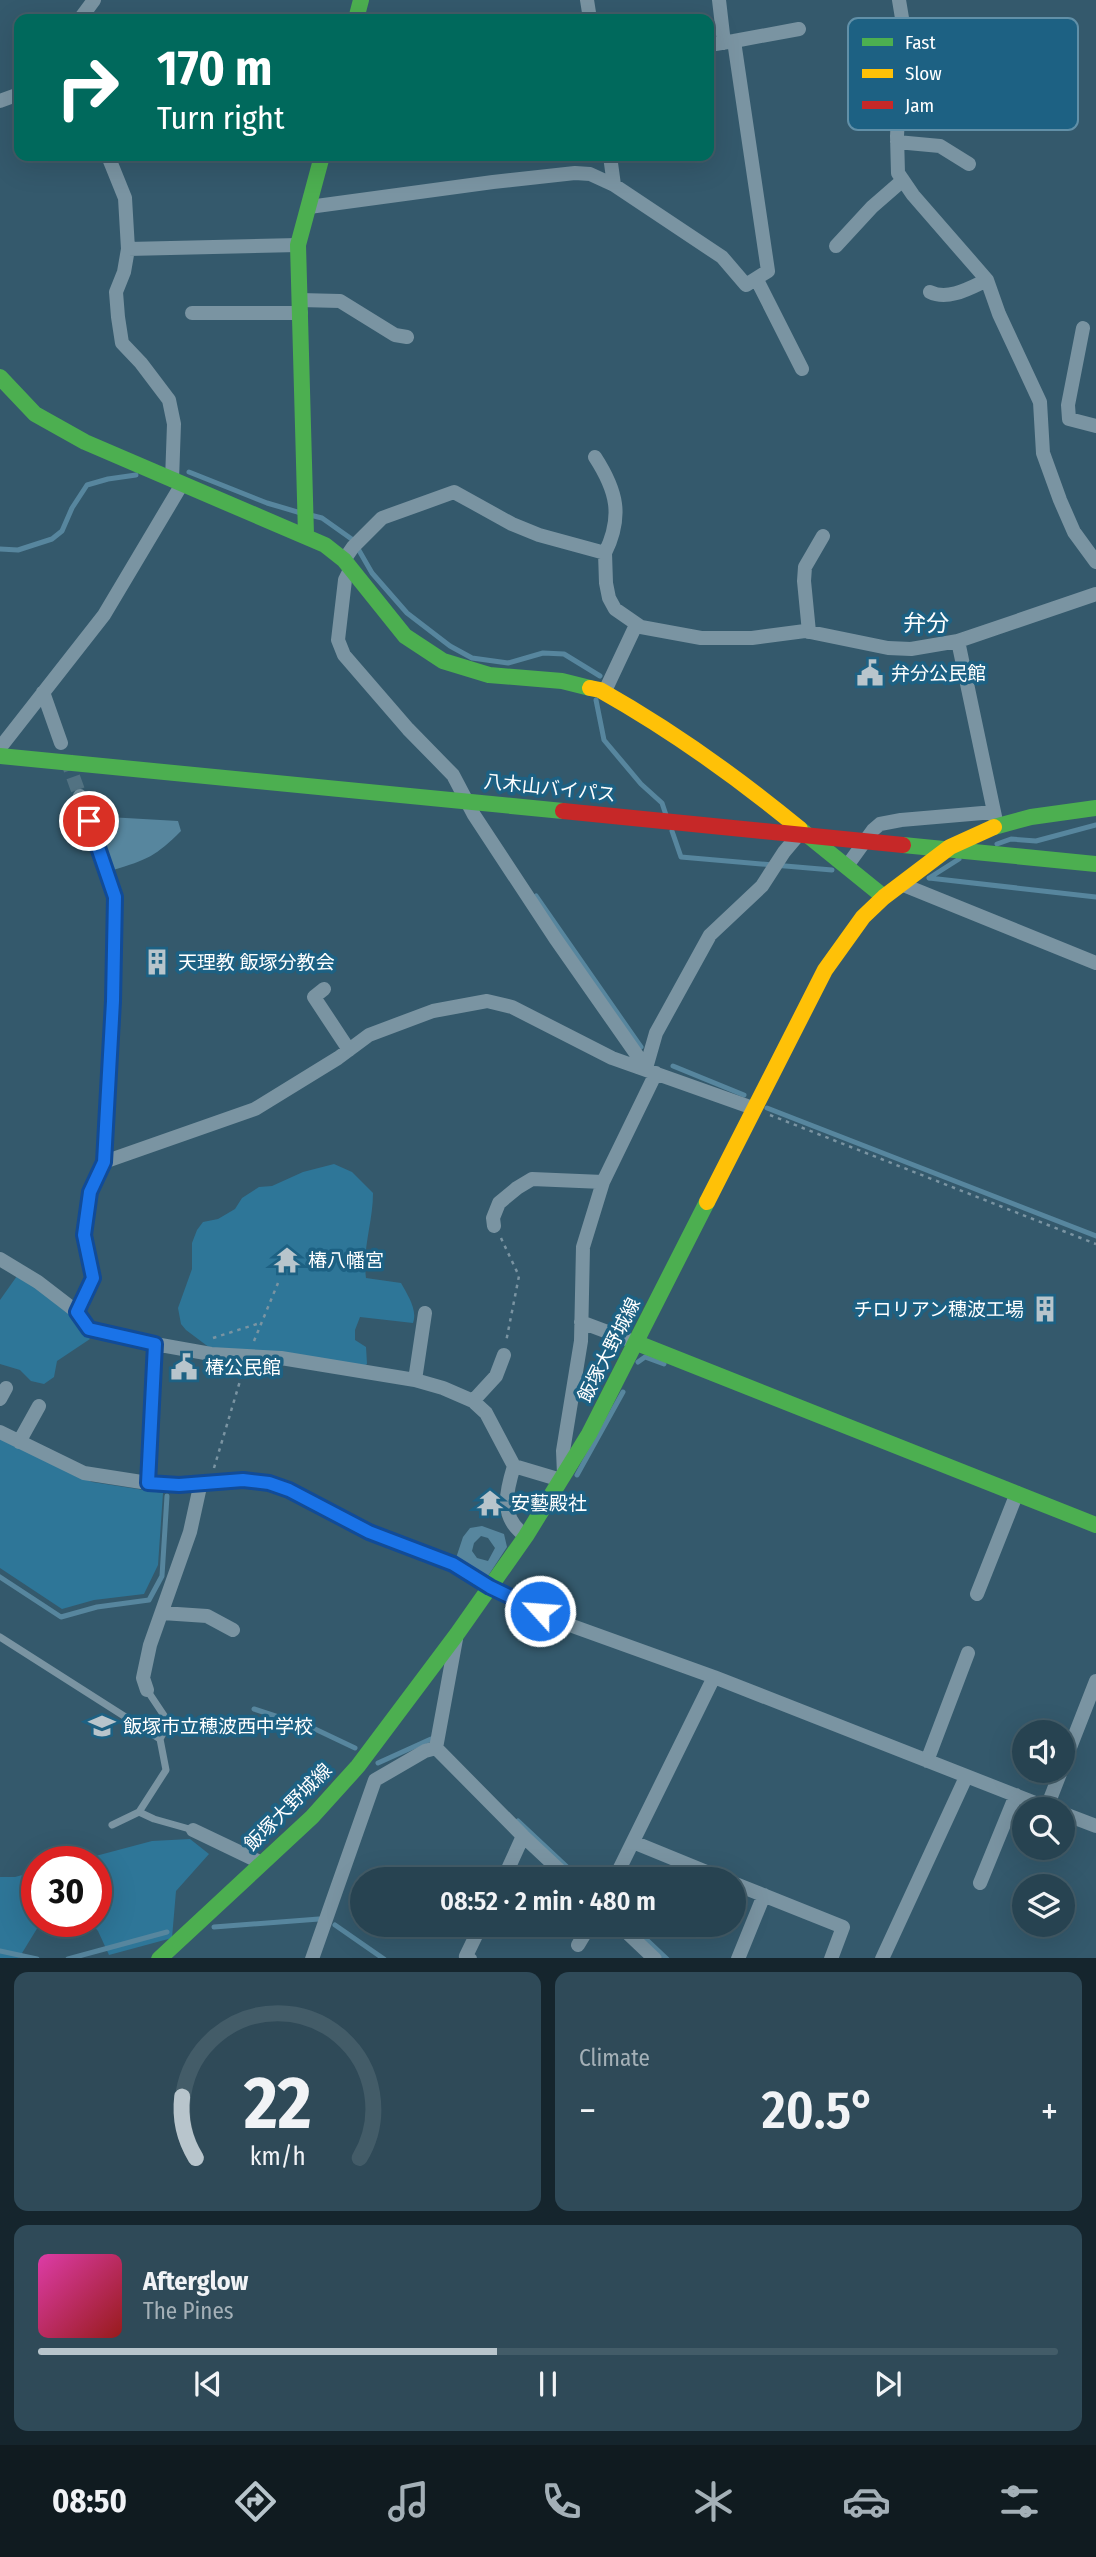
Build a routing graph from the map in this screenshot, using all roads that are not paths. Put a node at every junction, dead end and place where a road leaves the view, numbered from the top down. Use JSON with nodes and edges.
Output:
{"nodes":[{"id":1,"x":719,"y":0,"type":"edge"},
{"id":2,"x":899,"y":0,"type":"edge"},
{"id":3,"x":902,"y":18,"type":"edge"},
{"id":4,"x":799,"y":29,"type":"dead end"},
{"id":5,"x":729,"y":42,"type":"junction"},
{"id":6,"x":714,"y":44,"type":"edge"},
{"id":7,"x":898,"y":130,"type":"edge"},
{"id":8,"x":897,"y":142,"type":"junction"},
{"id":9,"x":110,"y":161,"type":"edge"},
{"id":10,"x":321,"y":161,"type":"edge"},
{"id":11,"x":611,"y":161,"type":"edge"},
{"id":12,"x":969,"y":164,"type":"dead end"},
{"id":13,"x":902,"y":180,"type":"junction"},
{"id":14,"x":614,"y":185,"type":"junction"},
{"id":15,"x":309,"y":207,"type":"junction"},
{"id":16,"x":298,"y":245,"type":"junction"},
{"id":17,"x":836,"y":246,"type":"dead end"},
{"id":18,"x":128,"y":249,"type":"junction"},
{"id":19,"x":757,"y":280,"type":"junction"},
{"id":20,"x":987,"y":281,"type":"junction"},
{"id":21,"x":930,"y":292,"type":"dead end"},
{"id":22,"x":300,"y":306,"type":"junction"},
{"id":23,"x":192,"y":313,"type":"dead end"},
{"id":24,"x":1083,"y":328,"type":"dead end"},
{"id":25,"x":407,"y":337,"type":"dead end"},
{"id":26,"x":802,"y":369,"type":"dead end"},
{"id":27,"x":0,"y":377,"type":"edge"},
{"id":28,"x":1096,"y":426,"type":"edge"},
{"id":29,"x":595,"y":457,"type":"dead end"},
{"id":30,"x":177,"y":482,"type":"junction"},
{"id":31,"x":305,"y":520,"type":"junction"},
{"id":32,"x":823,"y":536,"type":"dead end"},
{"id":33,"x":351,"y":554,"type":"junction"},
{"id":34,"x":605,"y":554,"type":"junction"},
{"id":35,"x":1096,"y":562,"type":"edge"},
{"id":36,"x":1096,"y":594,"type":"edge"},
{"id":37,"x":636,"y":625,"type":"junction"},
{"id":38,"x":809,"y":632,"type":"junction"},
{"id":39,"x":958,"y":642,"type":"junction"},
{"id":40,"x":43,"y":692,"type":"junction"},
{"id":41,"x":604,"y":693,"type":"junction"},
{"id":42,"x":61,"y":743,"type":"tunnel mouth"},
{"id":43,"x":1,"y":750,"type":"edge"},
{"id":44,"x":80,"y":796,"type":"tunnel mouth"},
{"id":45,"x":1096,"y":808,"type":"edge"},
{"id":46,"x":995,"y":819,"type":"junction"},
{"id":47,"x":803,"y":830,"type":"junction"},
{"id":48,"x":1096,"y":864,"type":"edge"},
{"id":49,"x":848,"y":866,"type":"junction"},
{"id":50,"x":901,"y":884,"type":"junction"},
{"id":51,"x":884,"y":897,"type":"junction"},
{"id":52,"x":1096,"y":961,"type":"edge"},
{"id":53,"x":324,"y":989,"type":"dead end"},
{"id":54,"x":349,"y":1050,"type":"junction"},
{"id":55,"x":651,"y":1070,"type":"junction"},
{"id":56,"x":753,"y":1108,"type":"junction"},
{"id":57,"x":104,"y":1162,"type":"junction"},
{"id":58,"x":603,"y":1182,"type":"junction"},
{"id":59,"x":494,"y":1226,"type":"road end"},
{"id":60,"x":0,"y":1259,"type":"edge"},
{"id":61,"x":77,"y":1312,"type":"junction"},
{"id":62,"x":425,"y":1313,"type":"dead end"},
{"id":63,"x":581,"y":1322,"type":"junction"},
{"id":64,"x":638,"y":1343,"type":"junction"},
{"id":65,"x":155,"y":1344,"type":"junction"},
{"id":66,"x":504,"y":1355,"type":"road end"},
{"id":67,"x":415,"y":1380,"type":"junction"},
{"id":68,"x":473,"y":1401,"type":"junction"},
{"id":69,"x":39,"y":1406,"type":"dead end"},
{"id":70,"x":0,"y":1432,"type":"edge"},
{"id":71,"x":19,"y":1442,"type":"junction"},
{"id":72,"x":514,"y":1466,"type":"junction"},
{"id":73,"x":563,"y":1478,"type":"junction"},
{"id":74,"x":201,"y":1482,"type":"junction"},
{"id":75,"x":148,"y":1483,"type":"junction"},
{"id":76,"x":1017,"y":1493,"type":"junction"},
{"id":77,"x":1096,"y":1525,"type":"edge"},
{"id":78,"x":526,"y":1536,"type":"junction"},
{"id":79,"x":490,"y":1587,"type":"junction"},
{"id":80,"x":977,"y":1594,"type":"dead end"},
{"id":81,"x":162,"y":1613,"type":"junction"},
{"id":82,"x":233,"y":1630,"type":"dead end"},
{"id":83,"x":457,"y":1634,"type":"junction"},
{"id":84,"x":0,"y":1637,"type":"edge"},
{"id":85,"x":968,"y":1653,"type":"dead end"},
{"id":86,"x":714,"y":1677,"type":"junction"},
{"id":87,"x":1096,"y":1681,"type":"edge"},
{"id":88,"x":147,"y":1690,"type":"joint"},
{"id":89,"x":1075,"y":1735,"type":"edge"},
{"id":90,"x":160,"y":1739,"type":"junction"},
{"id":91,"x":436,"y":1748,"type":"junction"},
{"id":92,"x":927,"y":1761,"type":"junction"},
{"id":93,"x":358,"y":1766,"type":"junction"},
{"id":94,"x":966,"y":1777,"type":"junction"},
{"id":95,"x":375,"y":1780,"type":"junction"},
{"id":96,"x":1016,"y":1795,"type":"junction"},
{"id":97,"x":1021,"y":1797,"type":"edge"},
{"id":98,"x":139,"y":1812,"type":"junction"},
{"id":99,"x":1075,"y":1818,"type":"edge"},
{"id":100,"x":112,"y":1825,"type":"dead end"},
{"id":101,"x":1096,"y":1826,"type":"edge"},
{"id":102,"x":193,"y":1830,"type":"joint"},
{"id":103,"x":523,"y":1836,"type":"junction"},
{"id":104,"x":633,"y":1842,"type":"junction"},
{"id":105,"x":262,"y":1863,"type":"junction"},
{"id":106,"x":509,"y":1867,"type":"edge"},
{"id":107,"x":556,"y":1867,"type":"edge"},
{"id":108,"x":620,"y":1867,"type":"edge"},
{"id":109,"x":694,"y":1867,"type":"edge"},
{"id":110,"x":980,"y":1883,"type":"dead end"},
{"id":111,"x":746,"y":1888,"type":"edge"},
{"id":112,"x":764,"y":1895,"type":"dead end"},
{"id":113,"x":475,"y":1937,"type":"edge"},
{"id":114,"x":583,"y":1937,"type":"edge"},
{"id":115,"x":632,"y":1937,"type":"edge"},
{"id":116,"x":578,"y":1945,"type":"dead end"},
{"id":117,"x":159,"y":1958,"type":"edge"},
{"id":118,"x":312,"y":1958,"type":"edge"},
{"id":119,"x":470,"y":1958,"type":"edge"},
{"id":120,"x":655,"y":1958,"type":"edge"},
{"id":121,"x":738,"y":1958,"type":"edge"},
{"id":122,"x":831,"y":1958,"type":"edge"},
{"id":123,"x":882,"y":1958,"type":"edge"}],
"edges":[{"from":1,"to":5,"type":"street"},
{"from":2,"to":3,"type":"street"},
{"from":4,"to":5,"type":"street"},
{"from":5,"to":6,"type":"street"},
{"from":5,"to":19,"type":"street"},
{"from":7,"to":8,"type":"street"},
{"from":8,"to":12,"type":"street"},
{"from":8,"to":13,"type":"street"},
{"from":9,"to":18,"type":"street"},
{"from":10,"to":15,"type":"main road"},
{"from":11,"to":14,"type":"street"},
{"from":13,"to":17,"type":"street"},
{"from":13,"to":20,"type":"street"},
{"from":14,"to":15,"type":"street"},
{"from":14,"to":19,"type":"street"},
{"from":15,"to":16,"type":"main road"},
{"from":16,"to":18,"type":"street"},
{"from":16,"to":22,"type":"main road"},
{"from":18,"to":30,"type":"street"},
{"from":19,"to":26,"type":"street"},
{"from":20,"to":21,"type":"street"},
{"from":20,"to":35,"type":"street"},
{"from":22,"to":23,"type":"street"},
{"from":22,"to":25,"type":"street"},
{"from":22,"to":31,"type":"main road"},
{"from":24,"to":28,"type":"street"},
{"from":27,"to":30,"type":"main road"},
{"from":29,"to":34,"type":"street"},
{"from":30,"to":31,"type":"main road"},
{"from":30,"to":40,"type":"street"},
{"from":31,"to":33,"type":"main road"},
{"from":32,"to":38,"type":"street"},
{"from":33,"to":34,"type":"street"},
{"from":33,"to":41,"type":"main road"},
{"from":33,"to":55,"type":"street"},
{"from":34,"to":37,"type":"street"},
{"from":36,"to":39,"type":"street"},
{"from":37,"to":38,"type":"street"},
{"from":37,"to":41,"type":"street"},
{"from":38,"to":39,"type":"street"},
{"from":39,"to":46,"type":"street"},
{"from":40,"to":42,"type":"street"},
{"from":40,"to":43,"type":"street"},
{"from":41,"to":47,"type":"main road"},
{"from":43,"to":48,"type":"main road","name":"八木山バイパス"},
{"from":44,"to":57,"type":"street"},
{"from":45,"to":46,"type":"main road","name":"飯塚大野城線"},
{"from":46,"to":49,"type":"street"},
{"from":46,"to":50,"type":"main road","name":"飯塚大野城線"},
{"from":47,"to":49,"type":"main road"},
{"from":47,"to":55,"type":"street"},
{"from":49,"to":51,"type":"main road"},
{"from":50,"to":51,"type":"main road","name":"飯塚大野城線"},
{"from":50,"to":52,"type":"street"},
{"from":51,"to":56,"type":"main road","name":"飯塚大野城線"},
{"from":53,"to":54,"type":"street"},
{"from":54,"to":55,"type":"street"},
{"from":54,"to":57,"type":"street"},
{"from":55,"to":56,"type":"street"},
{"from":55,"to":58,"type":"street"},
{"from":56,"to":64,"type":"main road","name":"飯塚大野城線"},
{"from":57,"to":61,"type":"street"},
{"from":58,"to":59,"type":"street"},
{"from":58,"to":63,"type":"street"},
{"from":60,"to":61,"type":"street"},
{"from":61,"to":65,"type":"street"},
{"from":62,"to":67,"type":"street"},
{"from":63,"to":64,"type":"street"},
{"from":63,"to":73,"type":"street"},
{"from":64,"to":73,"type":"main road","name":"飯塚大野城線"},
{"from":64,"to":76,"type":"main road"},
{"from":65,"to":67,"type":"street"},
{"from":65,"to":75,"type":"street"},
{"from":66,"to":68,"type":"street"},
{"from":67,"to":68,"type":"street"},
{"from":68,"to":72,"type":"street"},
{"from":69,"to":71,"type":"street"},
{"from":70,"to":71,"type":"street"},
{"from":71,"to":75,"type":"street"},
{"from":72,"to":73,"type":"street"},
{"from":72,"to":78,"type":"street"},
{"from":73,"to":78,"type":"main road","name":"飯塚大野城線"},
{"from":74,"to":75,"type":"street"},
{"from":74,"to":79,"type":"street"},
{"from":74,"to":81,"type":"street"},
{"from":76,"to":77,"type":"main road"},
{"from":76,"to":80,"type":"street"},
{"from":78,"to":79,"type":"main road","name":"飯塚大野城線"},
{"from":79,"to":83,"type":"main road","name":"飯塚大野城線"},
{"from":79,"to":86,"type":"street"},
{"from":81,"to":82,"type":"street"},
{"from":81,"to":88,"type":"street"},
{"from":83,"to":91,"type":"street"},
{"from":83,"to":93,"type":"main road","name":"飯塚大野城線"},
{"from":84,"to":90,"type":"lane"},
{"from":85,"to":92,"type":"street"},
{"from":86,"to":92,"type":"street"},
{"from":86,"to":104,"type":"street"},
{"from":87,"to":89,"type":"street"},
{"from":88,"to":90,"type":"lane"},
{"from":90,"to":98,"type":"lane"},
{"from":91,"to":95,"type":"street"},
{"from":91,"to":103,"type":"street"},
{"from":92,"to":94,"type":"street"},
{"from":93,"to":95,"type":"street"},
{"from":93,"to":105,"type":"main road","name":"飯塚大野城線"},
{"from":94,"to":96,"type":"street"},
{"from":94,"to":123,"type":"street"},
{"from":95,"to":118,"type":"street"},
{"from":96,"to":97,"type":"street"},
{"from":96,"to":110,"type":"street"},
{"from":98,"to":100,"type":"lane"},
{"from":98,"to":102,"type":"lane"},
{"from":99,"to":101,"type":"street"},
{"from":102,"to":105,"type":"street"},
{"from":103,"to":106,"type":"street"},
{"from":103,"to":107,"type":"street"},
{"from":104,"to":108,"type":"street"},
{"from":104,"to":109,"type":"street"},
{"from":105,"to":117,"type":"main road","name":"飯塚大野城線"},
{"from":111,"to":122,"type":"street"},
{"from":112,"to":121,"type":"street"},
{"from":113,"to":119,"type":"street"},
{"from":114,"to":116,"type":"street"},
{"from":115,"to":120,"type":"street"}]}
